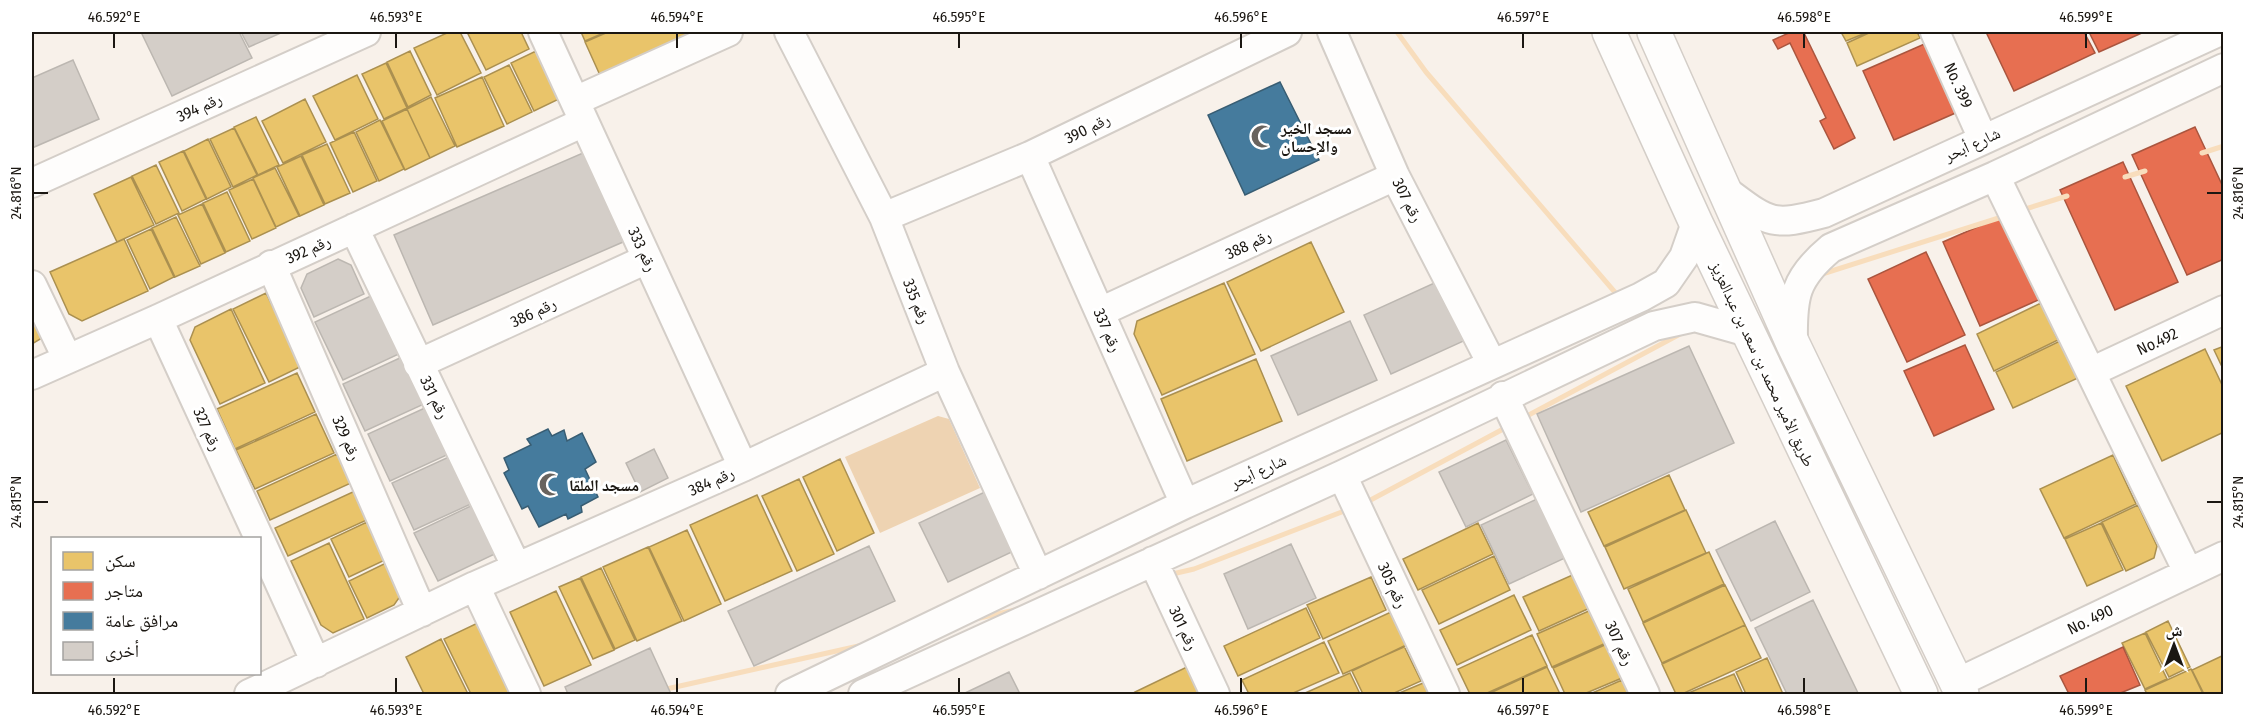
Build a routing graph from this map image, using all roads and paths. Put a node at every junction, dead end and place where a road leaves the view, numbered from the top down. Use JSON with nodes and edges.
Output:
{"nodes":[{"id":1,"x":366,"y":32,"type":"edge"},
{"id":2,"x":543,"y":32,"type":"edge"},
{"id":3,"x":728,"y":32,"type":"edge"},
{"id":4,"x":789,"y":32,"type":"edge"},
{"id":5,"x":1287,"y":32,"type":"edge"},
{"id":6,"x":1332,"y":32,"type":"edge"},
{"id":7,"x":1609,"y":32,"type":"edge"},
{"id":8,"x":1654,"y":32,"type":"edge"},
{"id":9,"x":1935,"y":32,"type":"edge"},
{"id":10,"x":2218,"y":32,"type":"edge"},
{"id":11,"x":2223,"y":68,"type":"edge"},
{"id":12,"x":579,"y":112,"type":"junction"},
{"id":13,"x":1983,"y":139,"type":"junction"},
{"id":14,"x":1030,"y":156,"type":"junction"},
{"id":15,"x":1395,"y":176,"type":"junction"},
{"id":16,"x":1995,"y":176,"type":"junction"},
{"id":17,"x":32,"y":183,"type":"edge"},
{"id":18,"x":1726,"y":190,"type":"junction"},
{"id":19,"x":1844,"y":204,"type":"junction"},
{"id":20,"x":884,"y":217,"type":"junction"},
{"id":21,"x":1696,"y":223,"type":"junction"},
{"id":22,"x":354,"y":228,"type":"junction"},
{"id":23,"x":1860,"y":236,"type":"junction"},
{"id":24,"x":648,"y":259,"type":"junction"},
{"id":25,"x":271,"y":265,"type":"junction"},
{"id":26,"x":32,"y":285,"type":"edge"},
{"id":27,"x":1641,"y":297,"type":"junction"},
{"id":28,"x":2223,"y":310,"type":"edge"},
{"id":29,"x":1101,"y":312,"type":"junction"},
{"id":30,"x":158,"y":319,"type":"junction"},
{"id":31,"x":1654,"y":326,"type":"junction"},
{"id":32,"x":1748,"y":332,"type":"junction"},
{"id":33,"x":1793,"y":344,"type":"junction"},
{"id":34,"x":67,"y":358,"type":"junction"},
{"id":35,"x":418,"y":364,"type":"junction"},
{"id":36,"x":1492,"y":364,"type":"junction"},
{"id":37,"x":945,"y":372,"type":"junction"},
{"id":38,"x":2091,"y":372,"type":"junction"},
{"id":39,"x":32,"y":375,"type":"edge"},
{"id":40,"x":1503,"y":396,"type":"junction"},
{"id":41,"x":743,"y":467,"type":"junction"},
{"id":42,"x":1342,"y":475,"type":"junction"},
{"id":43,"x":1185,"y":504,"type":"junction"},
{"id":44,"x":258,"y":537,"type":"edge"},
{"id":45,"x":261,"y":543,"type":"edge"},
{"id":46,"x":2223,"y":556,"type":"edge"},
{"id":47,"x":1154,"y":561,"type":"junction"},
{"id":48,"x":516,"y":566,"type":"junction"},
{"id":49,"x":2188,"y":572,"type":"junction"},
{"id":50,"x":1038,"y":575,"type":"junction"},
{"id":51,"x":474,"y":586,"type":"junction"},
{"id":52,"x":422,"y":612,"type":"junction"},
{"id":53,"x":316,"y":663,"type":"junction"},
{"id":54,"x":1960,"y":689,"type":"edge"},
{"id":55,"x":249,"y":694,"type":"edge"},
{"id":56,"x":526,"y":694,"type":"edge"},
{"id":57,"x":790,"y":694,"type":"edge"},
{"id":58,"x":863,"y":694,"type":"edge"},
{"id":59,"x":1215,"y":694,"type":"edge"},
{"id":60,"x":1445,"y":694,"type":"edge"},
{"id":61,"x":1645,"y":694,"type":"edge"},
{"id":62,"x":1920,"y":694,"type":"edge"}],
"edges":[{"from":1,"to":17,"type":"street","name":"رقم 394"},
{"from":2,"to":12,"type":"street","name":"رقم 333"},
{"from":3,"to":12,"type":"street","name":"رقم 392"},
{"from":4,"to":20,"type":"street","name":"رقم 335"},
{"from":5,"to":14,"type":"street","name":"رقم 390"},
{"from":6,"to":15,"type":"street","name":"رقم 307"},
{"from":7,"to":21,"type":"main road","name":"طريق الأمير محمد بن سعد بن عبدالعزيز"},
{"from":8,"to":18,"type":"main road"},
{"from":9,"to":13,"type":"street","name":"No. 399"},
{"from":10,"to":13,"type":"street","name":"شارع أبحر"},
{"from":11,"to":16,"type":"street"},
{"from":12,"to":22,"type":"street","name":"رقم 392"},
{"from":12,"to":24,"type":"street","name":"رقم 333"},
{"from":13,"to":19,"type":"street","name":"شارع أبحر"},
{"from":14,"to":20,"type":"street","name":"رقم 390"},
{"from":14,"to":29,"type":"street","name":"رقم 337"},
{"from":15,"to":29,"type":"street","name":"رقم 388"},
{"from":15,"to":36,"type":"street","name":"رقم 307"},
{"from":16,"to":23,"type":"street"},
{"from":16,"to":38,"type":"street"},
{"from":18,"to":19,"type":"street","name":"شارع أبحر"},
{"from":18,"to":33,"type":"main road"},
{"from":19,"to":23,"type":"street"},
{"from":20,"to":37,"type":"street","name":"رقم 335"},
{"from":21,"to":27,"type":"street","name":"شارع أبحر"},
{"from":21,"to":32,"type":"main road","name":"طريق الأمير محمد بن سعد بن عبدالعزيز"},
{"from":22,"to":25,"type":"street","name":"رقم 392"},
{"from":22,"to":35,"type":"street","name":"رقم 331"},
{"from":23,"to":33,"type":"street"},
{"from":24,"to":35,"type":"street","name":"رقم 386"},
{"from":24,"to":41,"type":"street","name":"رقم 333"},
{"from":25,"to":30,"type":"street","name":"رقم 392"},
{"from":25,"to":52,"type":"street","name":"رقم 329"},
{"from":26,"to":34,"type":"street"},
{"from":27,"to":31,"type":"street"},
{"from":27,"to":36,"type":"street","name":"شارع أبحر"},
{"from":28,"to":38,"type":"street","name":"No.492"},
{"from":29,"to":43,"type":"street","name":"رقم 337"},
{"from":30,"to":34,"type":"street","name":"رقم 392"},
{"from":30,"to":44,"type":"street","name":"رقم 327"},
{"from":31,"to":32,"type":"street"},
{"from":31,"to":40,"type":"street"},
{"from":32,"to":62,"type":"main road","name":"طريق الأمير محمد بن سعد بن عبدالعزيز"},
{"from":33,"to":54,"type":"main road"},
{"from":34,"to":39,"type":"street","name":"رقم 392"},
{"from":35,"to":48,"type":"street","name":"رقم 331"},
{"from":36,"to":43,"type":"street","name":"شارع أبحر"},
{"from":37,"to":41,"type":"street","name":"رقم 384"},
{"from":37,"to":50,"type":"street","name":"رقم 335"},
{"from":38,"to":49,"type":"street"},
{"from":40,"to":42,"type":"street"},
{"from":40,"to":61,"type":"street","name":"رقم 307"},
{"from":41,"to":48,"type":"street","name":"رقم 384"},
{"from":42,"to":47,"type":"street"},
{"from":42,"to":60,"type":"street","name":"رقم 305"},
{"from":43,"to":50,"type":"street","name":"شارع أبحر"},
{"from":45,"to":53,"type":"street","name":"رقم 327"},
{"from":46,"to":49,"type":"street","name":"No. 490"},
{"from":47,"to":58,"type":"street"},
{"from":47,"to":59,"type":"street","name":"رقم 301"},
{"from":48,"to":51,"type":"street","name":"رقم 384"},
{"from":49,"to":54,"type":"street","name":"No. 490"},
{"from":50,"to":57,"type":"street","name":"شارع أبحر"},
{"from":51,"to":52,"type":"street","name":"رقم 384"},
{"from":51,"to":56,"type":"street"},
{"from":52,"to":53,"type":"street","name":"رقم 384"},
{"from":53,"to":55,"type":"street","name":"رقم 384"}]}
